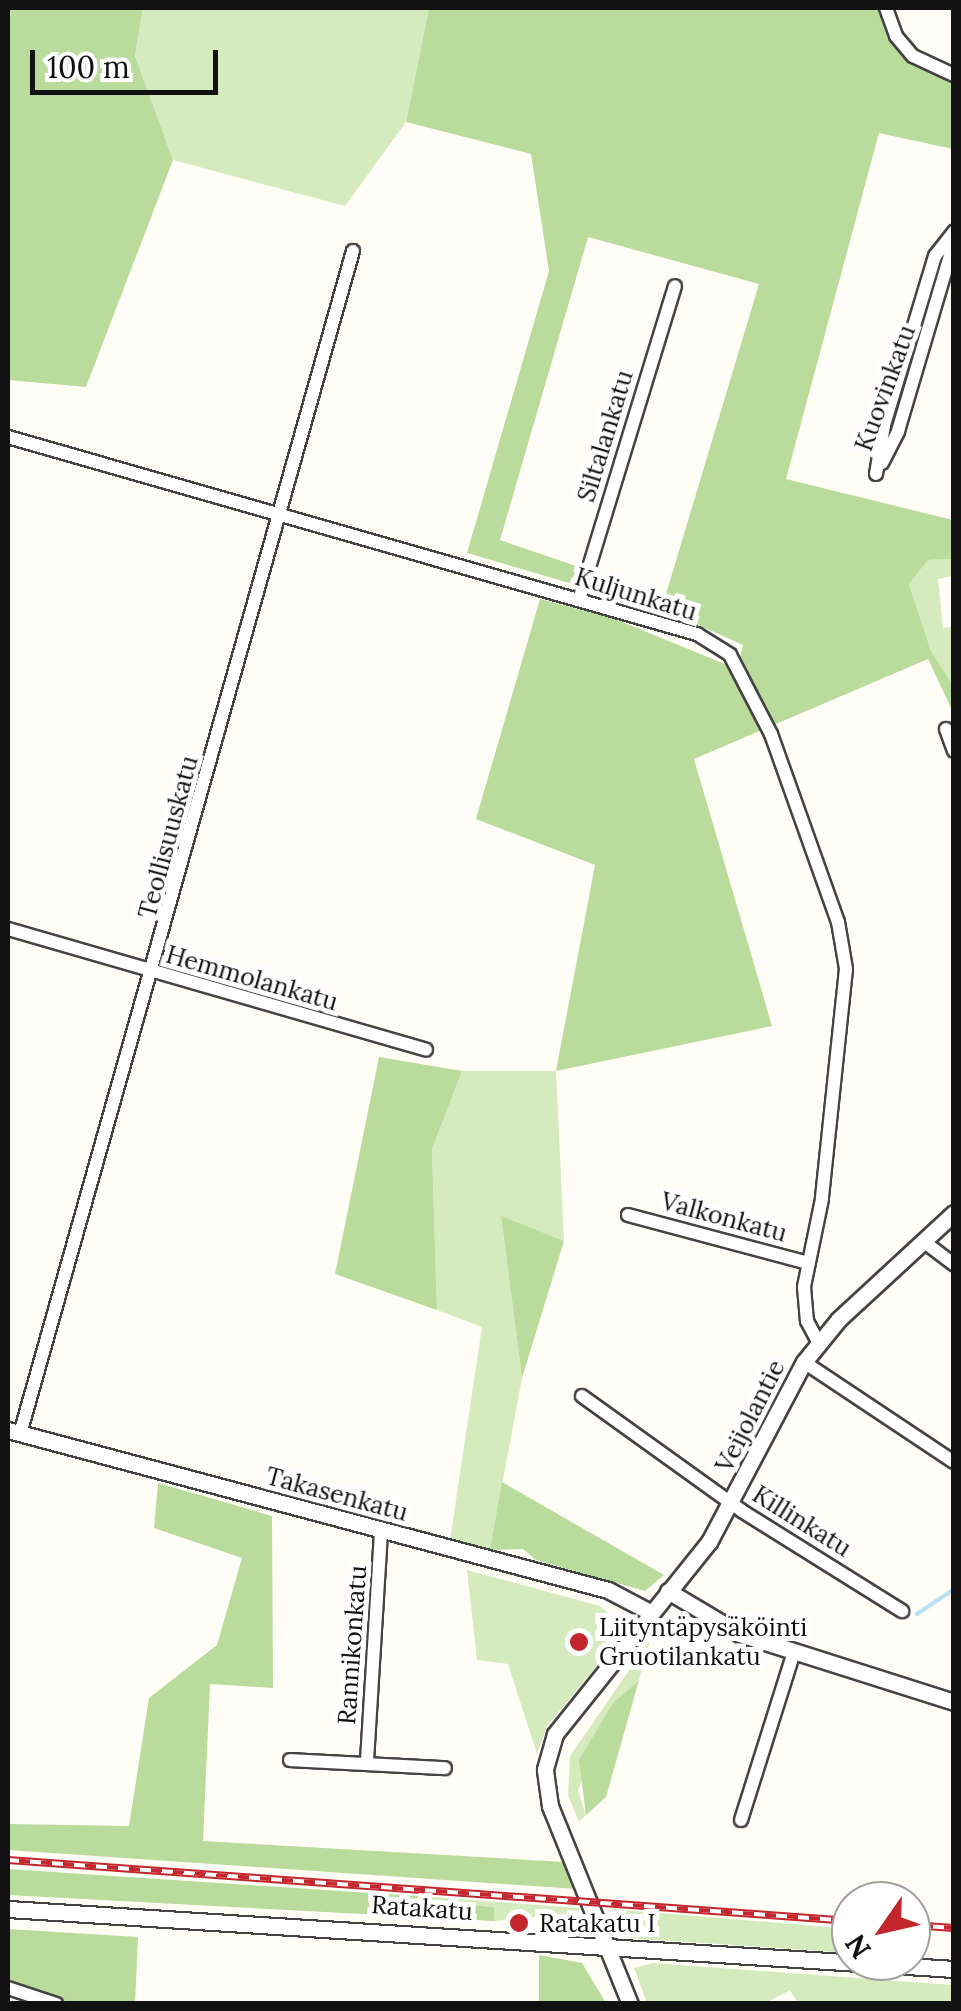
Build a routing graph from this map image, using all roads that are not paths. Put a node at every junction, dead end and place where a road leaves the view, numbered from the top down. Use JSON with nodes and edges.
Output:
{"nodes":[{"id":1,"x":886,"y":8,"type":"edge"},
{"id":2,"x":954,"y":75,"type":"edge"},
{"id":3,"x":954,"y":232,"type":"edge"},
{"id":4,"x":954,"y":242,"type":"edge"},
{"id":5,"x":353,"y":250,"type":"dead end"},
{"id":6,"x":674,"y":286,"type":"dead end"},
{"id":7,"x":8,"y":437,"type":"edge"},
{"id":8,"x":282,"y":520,"type":"junction"},
{"id":9,"x":579,"y":600,"type":"junction"},
{"id":10,"x":946,"y":730,"type":"dead end"},
{"id":11,"x":954,"y":751,"type":"edge"},
{"id":12,"x":8,"y":929,"type":"edge"},
{"id":13,"x":154,"y":974,"type":"junction"},
{"id":14,"x":426,"y":1050,"type":"dead end"},
{"id":15,"x":954,"y":1213,"type":"edge"},
{"id":16,"x":628,"y":1215,"type":"dead end"},
{"id":17,"x":923,"y":1241,"type":"junction"},
{"id":18,"x":809,"y":1263,"type":"junction"},
{"id":19,"x":954,"y":1264,"type":"edge"},
{"id":20,"x":819,"y":1344,"type":"junction"},
{"id":21,"x":804,"y":1362,"type":"junction"},
{"id":22,"x":582,"y":1396,"type":"dead end"},
{"id":23,"x":14,"y":1432,"type":"edge"},
{"id":24,"x":954,"y":1462,"type":"edge"},
{"id":25,"x":734,"y":1505,"type":"junction"},
{"id":26,"x":381,"y":1532,"type":"junction"},
{"id":27,"x":668,"y":1591,"type":"junction"},
{"id":28,"x":650,"y":1612,"type":"junction"},
{"id":29,"x":902,"y":1612,"type":"dead end"},
{"id":30,"x":794,"y":1652,"type":"junction"},
{"id":31,"x":954,"y":1702,"type":"edge"},
{"id":32,"x":290,"y":1760,"type":"dead end"},
{"id":33,"x":367,"y":1761,"type":"junction"},
{"id":34,"x":444,"y":1768,"type":"dead end"},
{"id":35,"x":740,"y":1820,"type":"dead end"},
{"id":36,"x":8,"y":1910,"type":"edge"},
{"id":37,"x":606,"y":1945,"type":"junction"},
{"id":38,"x":954,"y":1970,"type":"edge"},
{"id":39,"x":8,"y":1988,"type":"edge"},
{"id":40,"x":56,"y":2004,"type":"edge"},
{"id":41,"x":630,"y":2004,"type":"edge"}],
"edges":[{"from":1,"to":2,"type":"street"},
{"from":3,"to":4,"type":"street","name":"Kuovinkatu"},
{"from":5,"to":8,"type":"street","name":"Teollisuuskatu"},
{"from":6,"to":9,"type":"street","name":"Siltalankatu"},
{"from":7,"to":8,"type":"street","name":"Kuljunkatu"},
{"from":8,"to":9,"type":"street","name":"Kuljunkatu"},
{"from":8,"to":13,"type":"street","name":"Teollisuuskatu"},
{"from":9,"to":18,"type":"street","name":"Kuljunkatu"},
{"from":10,"to":11,"type":"street"},
{"from":12,"to":13,"type":"street","name":"Hemmolankatu"},
{"from":13,"to":14,"type":"street","name":"Hemmolankatu"},
{"from":13,"to":23,"type":"street","name":"Teollisuuskatu"},
{"from":15,"to":17,"type":"street","name":"Veijolantie"},
{"from":16,"to":18,"type":"street","name":"Valkonkatu"},
{"from":17,"to":19,"type":"street"},
{"from":17,"to":20,"type":"street","name":"Veijolantie"},
{"from":18,"to":20,"type":"street","name":"Kuljunkatu"},
{"from":20,"to":21,"type":"street","name":"Veijolantie"},
{"from":21,"to":24,"type":"street"},
{"from":21,"to":25,"type":"street","name":"Veijolantie"},
{"from":22,"to":25,"type":"street","name":"Killinkatu"},
{"from":23,"to":26,"type":"street","name":"Takasenkatu"},
{"from":25,"to":27,"type":"street","name":"Veijolantie"},
{"from":25,"to":29,"type":"street","name":"Killinkatu"},
{"from":26,"to":28,"type":"street","name":"Takasenkatu"},
{"from":26,"to":33,"type":"street","name":"Rannikonkatu"},
{"from":27,"to":28,"type":"street","name":"Veijolantie"},
{"from":27,"to":30,"type":"street"},
{"from":28,"to":37,"type":"street","name":"Veijolantie"},
{"from":30,"to":31,"type":"street"},
{"from":30,"to":35,"type":"street"},
{"from":32,"to":33,"type":"street","name":"Rannikonkatu"},
{"from":33,"to":34,"type":"street","name":"Rannikonkatu"},
{"from":36,"to":37,"type":"street","name":"Ratakatu"},
{"from":37,"to":38,"type":"street","name":"Ratakatu"},
{"from":37,"to":41,"type":"street","name":"Veijolantie"},
{"from":39,"to":40,"type":"street"}]}
